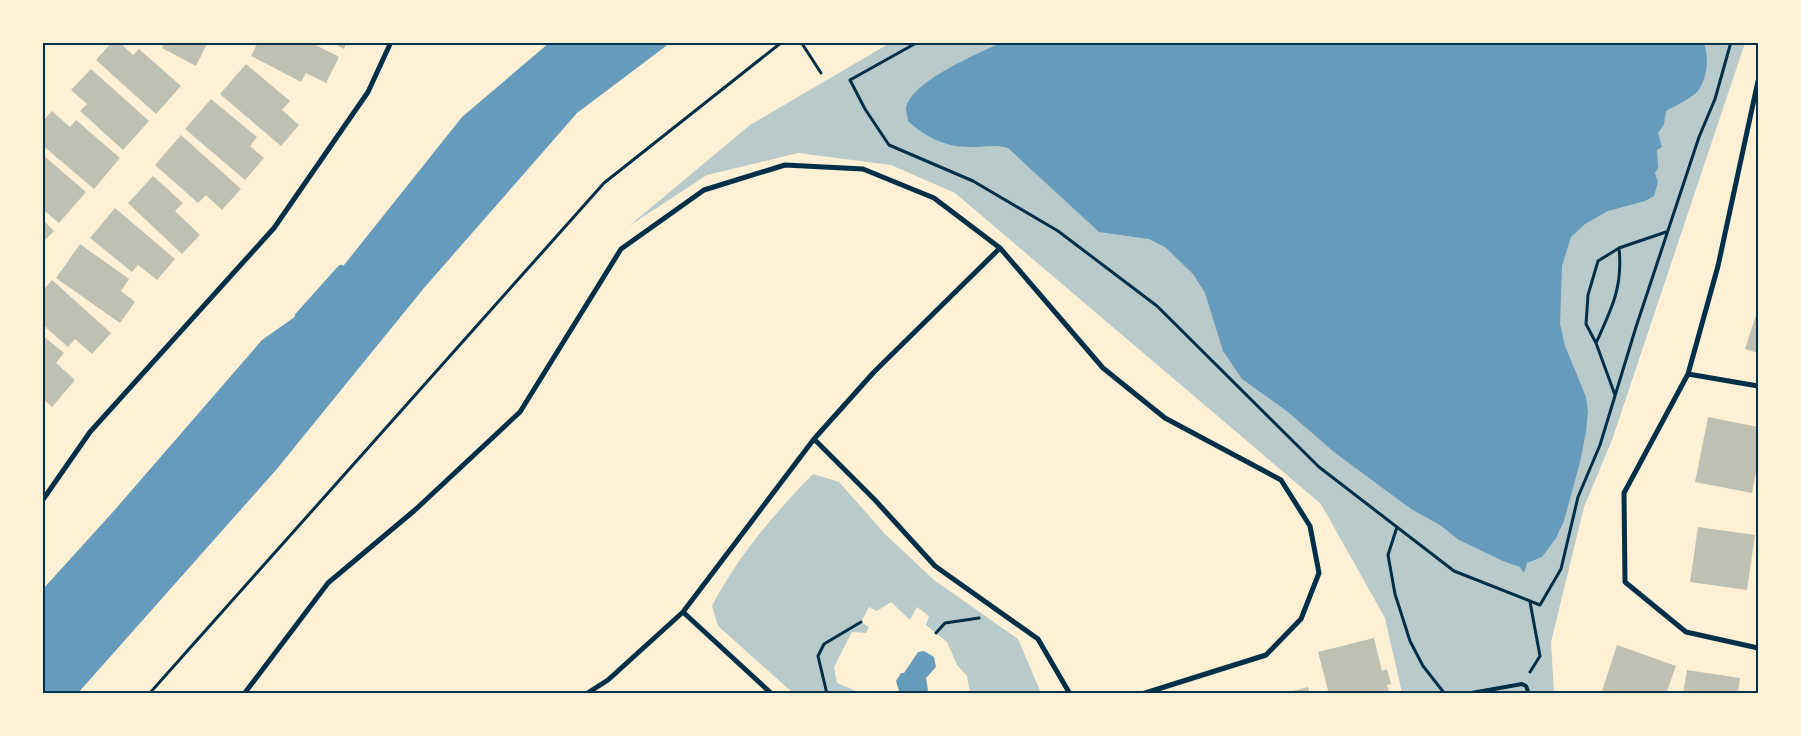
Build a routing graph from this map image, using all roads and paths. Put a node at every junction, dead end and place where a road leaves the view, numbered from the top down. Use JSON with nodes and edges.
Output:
{"nodes":[{"id":1,"x":392,"y":42,"type":"edge"},
{"id":2,"x":782,"y":42,"type":"edge"},
{"id":3,"x":801,"y":42,"type":"edge"},
{"id":4,"x":918,"y":42,"type":"edge"},
{"id":5,"x":1731,"y":42,"type":"edge"},
{"id":6,"x":821,"y":73,"type":"dead end"},
{"id":7,"x":1758,"y":81,"type":"edge"},
{"id":8,"x":1667,"y":232,"type":"junction"},
{"id":9,"x":1000,"y":248,"type":"junction"},
{"id":10,"x":1619,"y":248,"type":"junction"},
{"id":11,"x":1596,"y":343,"type":"junction"},
{"id":12,"x":1688,"y":374,"type":"junction"},
{"id":13,"x":1758,"y":386,"type":"edge"},
{"id":14,"x":1615,"y":395,"type":"junction"},
{"id":15,"x":814,"y":439,"type":"junction"},
{"id":16,"x":42,"y":501,"type":"edge"},
{"id":17,"x":1397,"y":527,"type":"junction"},
{"id":18,"x":1530,"y":601,"type":"junction"},
{"id":19,"x":998,"y":611,"type":"junction"},
{"id":20,"x":683,"y":612,"type":"junction"},
{"id":21,"x":861,"y":622,"type":"dead end"},
{"id":22,"x":936,"y":633,"type":"dead end"},
{"id":23,"x":1758,"y":648,"type":"edge"},
{"id":24,"x":1522,"y":684,"type":"junction"},
{"id":25,"x":149,"y":694,"type":"edge"},
{"id":26,"x":244,"y":694,"type":"edge"},
{"id":27,"x":586,"y":694,"type":"edge"},
{"id":28,"x":772,"y":694,"type":"edge"},
{"id":29,"x":827,"y":694,"type":"edge"},
{"id":30,"x":1070,"y":694,"type":"edge"},
{"id":31,"x":1142,"y":694,"type":"edge"},
{"id":32,"x":1445,"y":694,"type":"edge"},
{"id":33,"x":1466,"y":694,"type":"edge"},
{"id":34,"x":1529,"y":694,"type":"edge"}],
"edges":[{"from":1,"to":16,"type":"street"},
{"from":2,"to":25,"type":"path"},
{"from":3,"to":6,"type":"path"},
{"from":4,"to":17,"type":"path"},
{"from":5,"to":8,"type":"path"},
{"from":7,"to":12,"type":"street"},
{"from":8,"to":10,"type":"path"},
{"from":8,"to":14,"type":"path"},
{"from":9,"to":15,"type":"street"},
{"from":9,"to":26,"type":"street"},
{"from":9,"to":31,"type":"street"},
{"from":10,"to":11,"type":"path"},
{"from":10,"to":11,"type":"path"},
{"from":11,"to":14,"type":"path"},
{"from":12,"to":13,"type":"street"},
{"from":12,"to":23,"type":"street"},
{"from":14,"to":18,"type":"path"},
{"from":15,"to":19,"type":"street"},
{"from":15,"to":20,"type":"street"},
{"from":17,"to":18,"type":"path"},
{"from":17,"to":32,"type":"path"},
{"from":18,"to":24,"type":"path"},
{"from":19,"to":22,"type":"path"},
{"from":19,"to":30,"type":"street"},
{"from":20,"to":27,"type":"street"},
{"from":20,"to":28,"type":"street"},
{"from":21,"to":29,"type":"path"},
{"from":24,"to":33,"type":"lane"},
{"from":24,"to":34,"type":"lane"}]}
